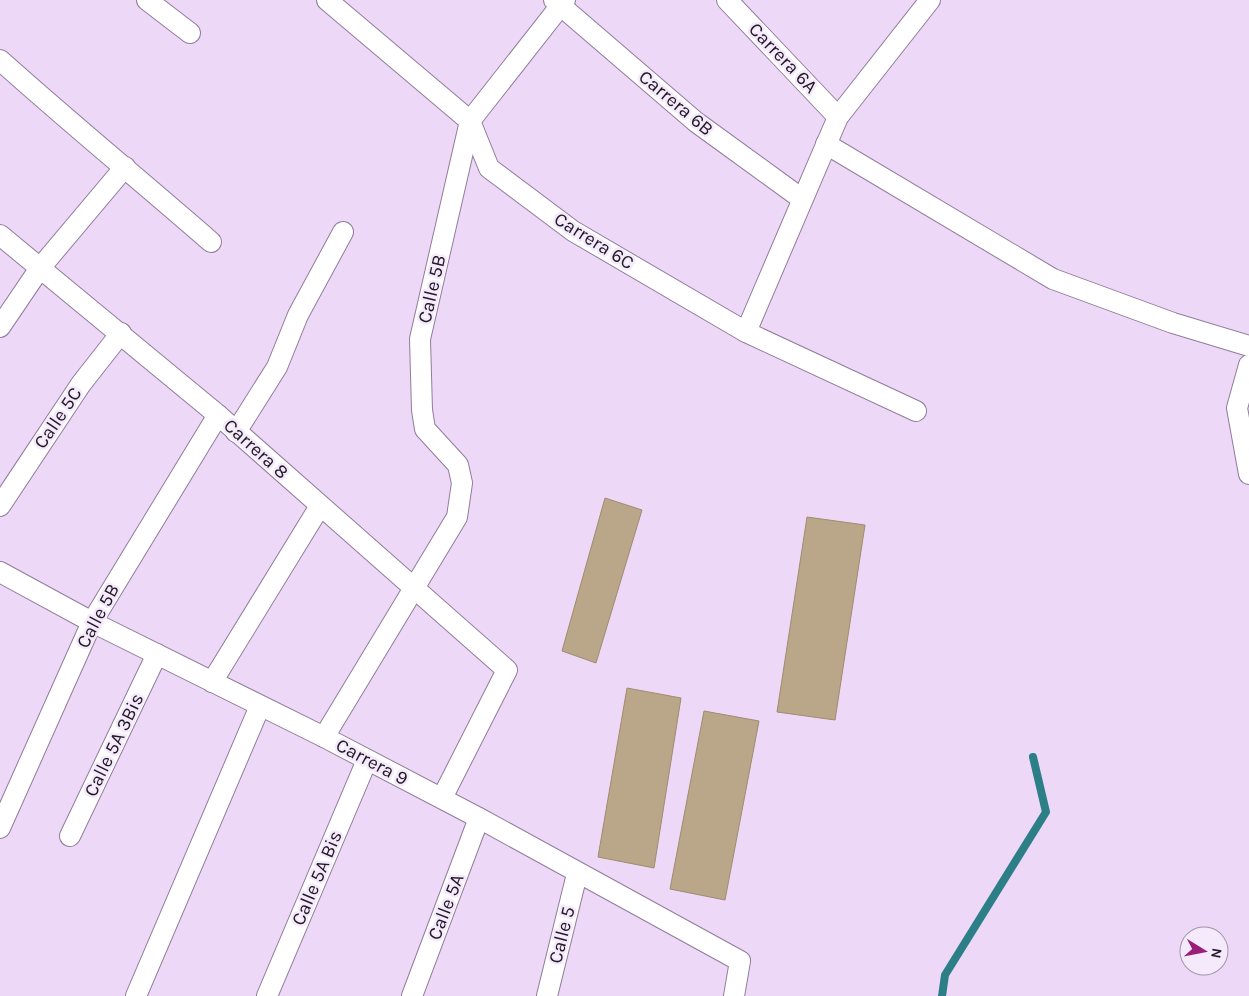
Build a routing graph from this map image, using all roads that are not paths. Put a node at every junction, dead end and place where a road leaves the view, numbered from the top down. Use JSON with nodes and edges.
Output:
{"nodes":[{"id":1,"x":147,"y":0,"type":"edge"},
{"id":2,"x":327,"y":0,"type":"edge"},
{"id":3,"x":727,"y":0,"type":"edge"},
{"id":4,"x":930,"y":0,"type":"edge"},
{"id":5,"x":560,"y":2,"type":"edge"},
{"id":6,"x":190,"y":33,"type":"dead end"},
{"id":7,"x":0,"y":60,"type":"edge"},
{"id":8,"x":838,"y":117,"type":"junction"},
{"id":9,"x":470,"y":122,"type":"junction"},
{"id":10,"x":826,"y":144,"type":"junction"},
{"id":11,"x":125,"y":167,"type":"junction"},
{"id":12,"x":802,"y":199,"type":"junction"},
{"id":13,"x":343,"y":232,"type":"dead end"},
{"id":14,"x":0,"y":235,"type":"edge"},
{"id":15,"x":211,"y":242,"type":"dead end"},
{"id":16,"x":40,"y":268,"type":"junction"},
{"id":17,"x":0,"y":327,"type":"edge"},
{"id":18,"x":746,"y":332,"type":"junction"},
{"id":19,"x":121,"y":333,"type":"junction"},
{"id":20,"x":1249,"y":346,"type":"edge"},
{"id":21,"x":1249,"y":365,"type":"edge"},
{"id":22,"x":916,"y":411,"type":"dead end"},
{"id":23,"x":218,"y":415,"type":"junction"},
{"id":24,"x":236,"y":432,"type":"junction"},
{"id":25,"x":1249,"y":474,"type":"edge"},
{"id":26,"x":0,"y":506,"type":"edge"},
{"id":27,"x":320,"y":506,"type":"junction"},
{"id":28,"x":0,"y":572,"type":"edge"},
{"id":29,"x":413,"y":588,"type":"junction"},
{"id":30,"x":92,"y":622,"type":"junction"},
{"id":31,"x":157,"y":654,"type":"junction"},
{"id":32,"x":212,"y":682,"type":"junction"},
{"id":33,"x":260,"y":706,"type":"junction"},
{"id":34,"x":324,"y":737,"type":"junction"},
{"id":35,"x":367,"y":760,"type":"junction"},
{"id":36,"x":442,"y":798,"type":"junction"},
{"id":37,"x":479,"y":818,"type":"junction"},
{"id":38,"x":0,"y":828,"type":"edge"},
{"id":39,"x":70,"y":836,"type":"dead end"},
{"id":40,"x":577,"y":874,"type":"junction"},
{"id":41,"x":136,"y":996,"type":"edge"},
{"id":42,"x":267,"y":996,"type":"edge"},
{"id":43,"x":412,"y":996,"type":"edge"},
{"id":44,"x":547,"y":996,"type":"edge"},
{"id":45,"x":734,"y":996,"type":"edge"}],
"edges":[{"from":1,"to":6,"type":"street"},
{"from":2,"to":9,"type":"street","name":"Carrera 6C"},
{"from":3,"to":8,"type":"street","name":"Carrera 6A"},
{"from":4,"to":8,"type":"street"},
{"from":5,"to":9,"type":"street","name":"Calle 5B"},
{"from":5,"to":12,"type":"street","name":"Carrera 6B"},
{"from":7,"to":11,"type":"street"},
{"from":8,"to":10,"type":"street"},
{"from":9,"to":18,"type":"street","name":"Carrera 6C"},
{"from":9,"to":29,"type":"street","name":"Calle 5B"},
{"from":10,"to":12,"type":"street"},
{"from":10,"to":20,"type":"street"},
{"from":11,"to":15,"type":"street"},
{"from":11,"to":16,"type":"street"},
{"from":12,"to":18,"type":"street"},
{"from":13,"to":24,"type":"street"},
{"from":14,"to":16,"type":"street","name":"Carrera 8"},
{"from":16,"to":17,"type":"street"},
{"from":16,"to":19,"type":"street","name":"Carrera 8"},
{"from":18,"to":22,"type":"street","name":"Carrera 6C"},
{"from":19,"to":23,"type":"street","name":"Carrera 8"},
{"from":19,"to":26,"type":"street","name":"Calle 5C"},
{"from":21,"to":25,"type":"street"},
{"from":23,"to":24,"type":"street","name":"Carrera 8"},
{"from":23,"to":30,"type":"street","name":"Calle 5B"},
{"from":24,"to":27,"type":"street","name":"Carrera 8"},
{"from":27,"to":29,"type":"street","name":"Carrera 8"},
{"from":27,"to":32,"type":"street"},
{"from":28,"to":30,"type":"street","name":"Carrera 9"},
{"from":29,"to":34,"type":"street"},
{"from":29,"to":36,"type":"street","name":"Carrera 8"},
{"from":30,"to":31,"type":"street","name":"Carrera 9"},
{"from":30,"to":38,"type":"street","name":"Calle 5B"},
{"from":31,"to":32,"type":"street","name":"Carrera 9"},
{"from":31,"to":39,"type":"street","name":"Calle 5A 3Bis"},
{"from":32,"to":33,"type":"street","name":"Carrera 9"},
{"from":33,"to":34,"type":"street","name":"Carrera 9"},
{"from":33,"to":41,"type":"street"},
{"from":34,"to":35,"type":"street","name":"Carrera 9"},
{"from":35,"to":36,"type":"street","name":"Carrera 9"},
{"from":35,"to":42,"type":"street","name":"Calle 5A Bis"},
{"from":36,"to":37,"type":"street","name":"Carrera 9"},
{"from":37,"to":40,"type":"street","name":"Carrera 9"},
{"from":37,"to":43,"type":"street","name":"Calle 5A"},
{"from":40,"to":44,"type":"street","name":"Calle 5"},
{"from":40,"to":45,"type":"street","name":"Carrera 9"}]}
